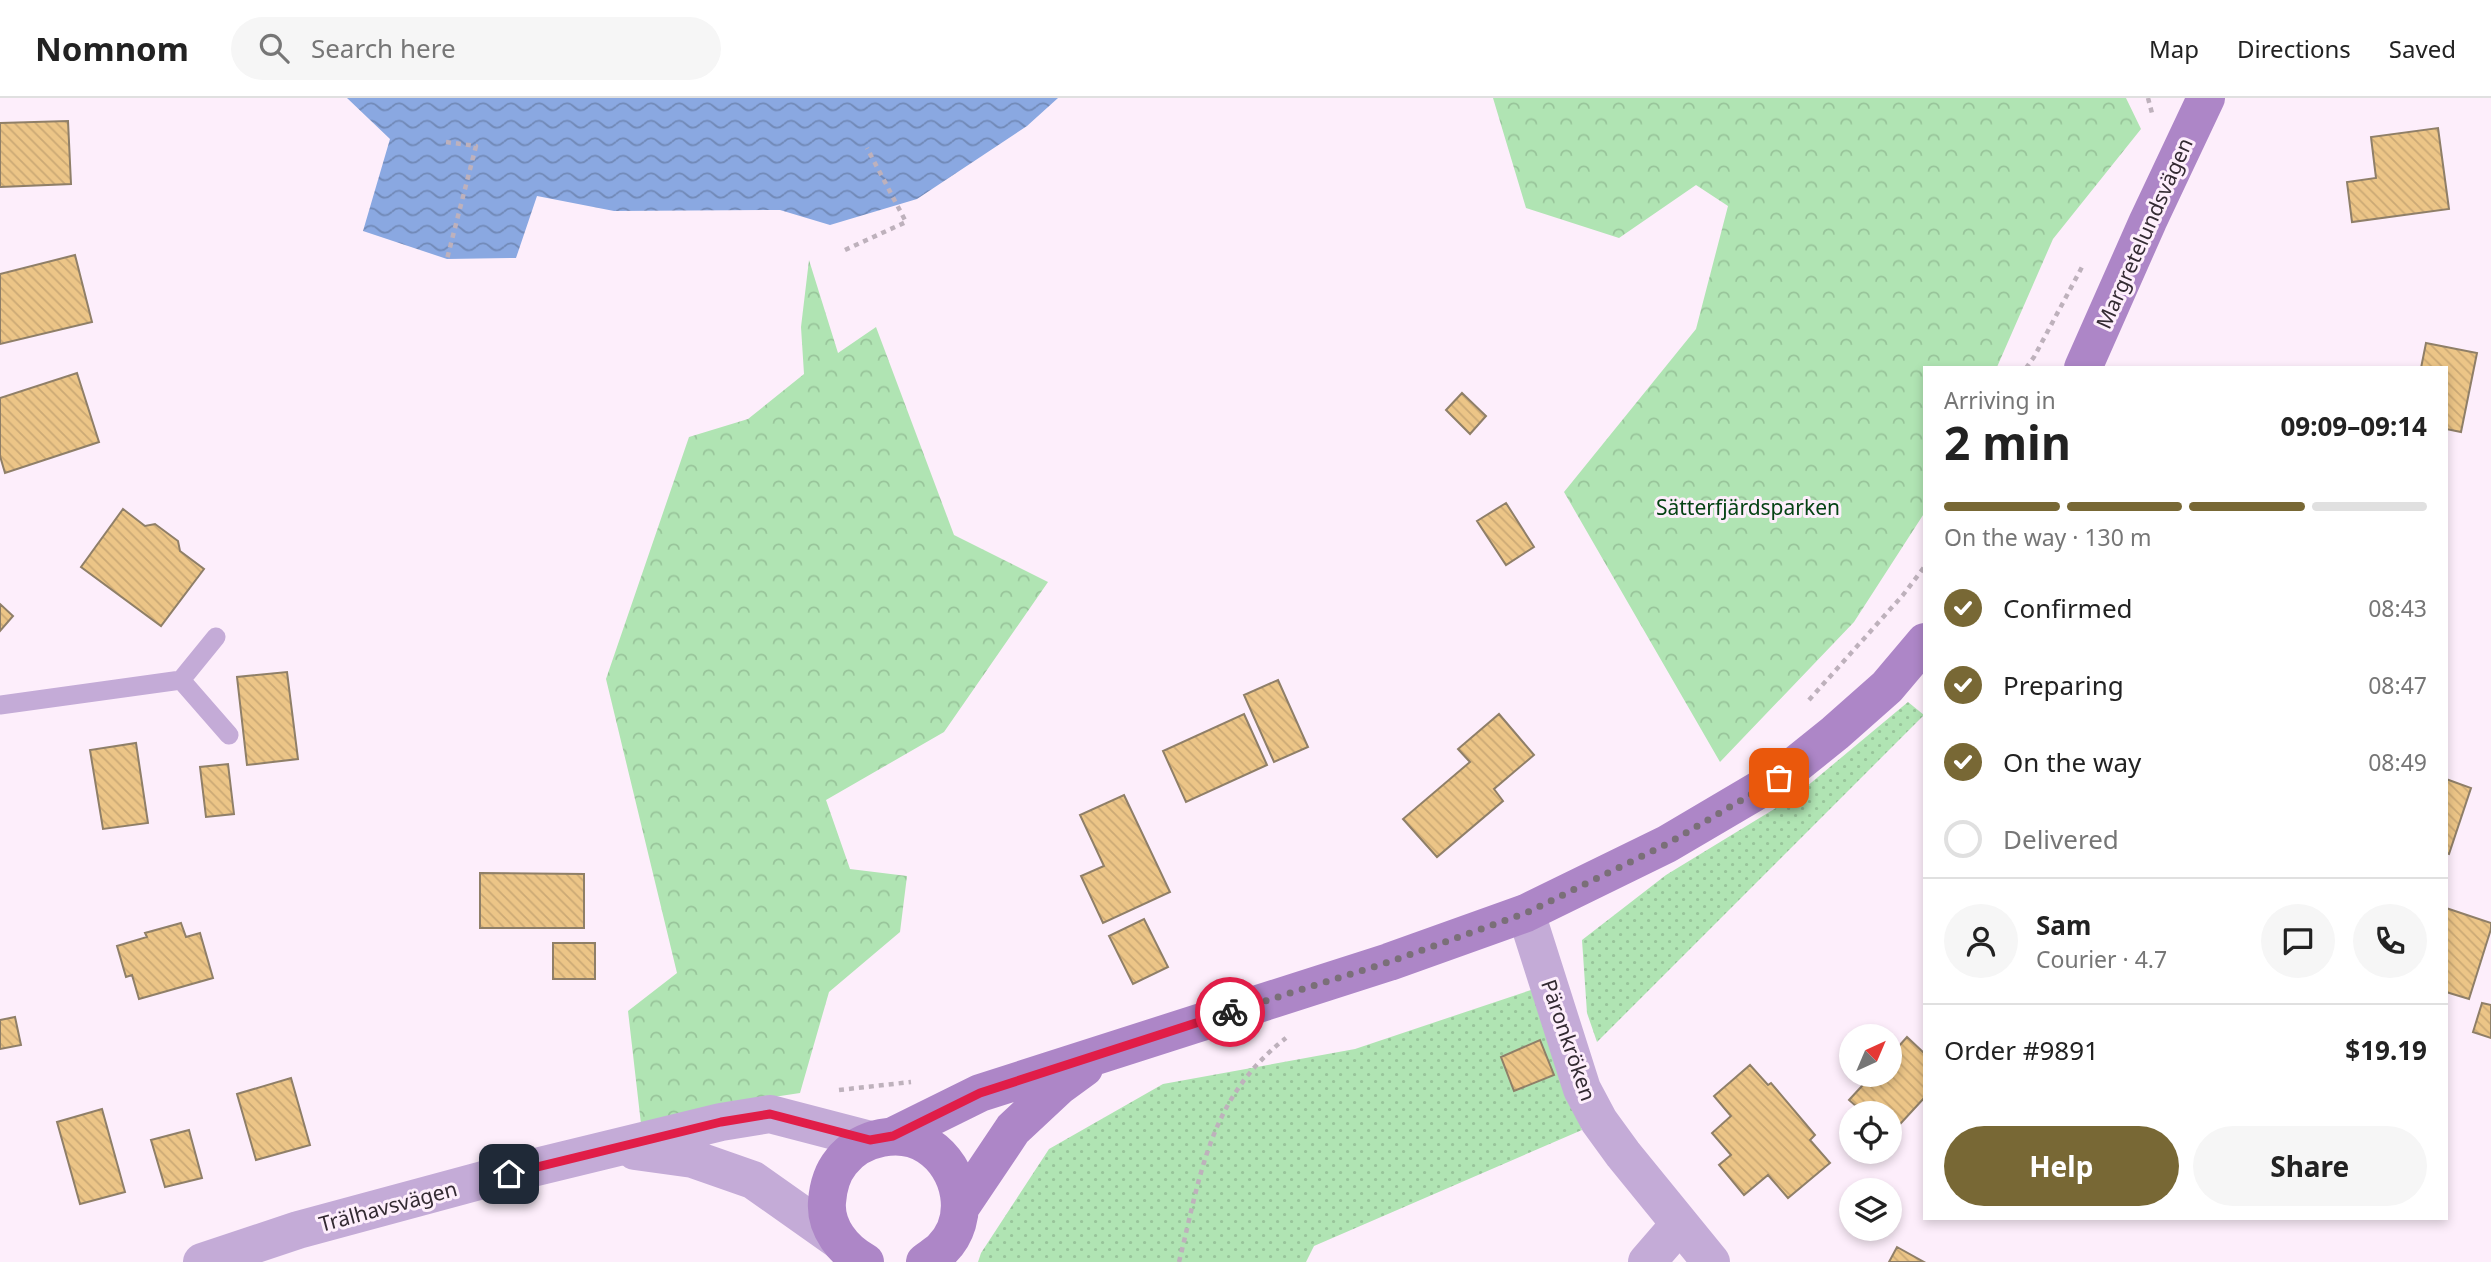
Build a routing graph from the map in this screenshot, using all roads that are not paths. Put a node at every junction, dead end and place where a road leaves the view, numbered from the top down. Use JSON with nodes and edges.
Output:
{"nodes":[{"id":1,"x":2206,"y":98,"type":"edge"},
{"id":2,"x":2084,"y":366,"type":"edge"},
{"id":3,"x":216,"y":637,"type":"dead end"},
{"id":4,"x":1923,"y":644,"type":"edge"},
{"id":5,"x":181,"y":680,"type":"junction"},
{"id":6,"x":0,"y":705,"type":"edge"},
{"id":7,"x":229,"y":735,"type":"dead end"},
{"id":8,"x":1526,"y":913,"type":"junction"},
{"id":9,"x":1108,"y":1051,"type":"junction"},
{"id":10,"x":881,"y":1138,"type":"junction"},
{"id":11,"x":616,"y":1149,"type":"junction"},
{"id":12,"x":960,"y":1208,"type":"junction"},
{"id":13,"x":1679,"y":1225,"type":"junction"},
{"id":14,"x":853,"y":1255,"type":"edge"},
{"id":15,"x":935,"y":1257,"type":"edge"},
{"id":16,"x":202,"y":1262,"type":"edge"},
{"id":17,"x":1647,"y":1262,"type":"edge"},
{"id":18,"x":1711,"y":1262,"type":"edge"}],
"edges":[{"from":1,"to":2,"type":"street","name":"Margretelundsvägen"},
{"from":3,"to":5,"type":"lane"},
{"from":4,"to":8,"type":"street"},
{"from":5,"to":6,"type":"lane"},
{"from":5,"to":7,"type":"lane"},
{"from":8,"to":9,"type":"street"},
{"from":8,"to":13,"type":"street","name":"Päronkröken"},
{"from":9,"to":10,"type":"street"},
{"from":9,"to":12,"type":"street"},
{"from":10,"to":11,"type":"street","name":"Trälhavsvägen"},
{"from":10,"to":12,"type":"street"},
{"from":10,"to":14,"type":"street"},
{"from":11,"to":14,"type":"street","name":"Trälhavsvägen"},
{"from":11,"to":16,"type":"street","name":"Trälhavsvägen"},
{"from":12,"to":15,"type":"street"},
{"from":13,"to":17,"type":"street"},
{"from":13,"to":18,"type":"street","name":"Päronkröken"}]}
